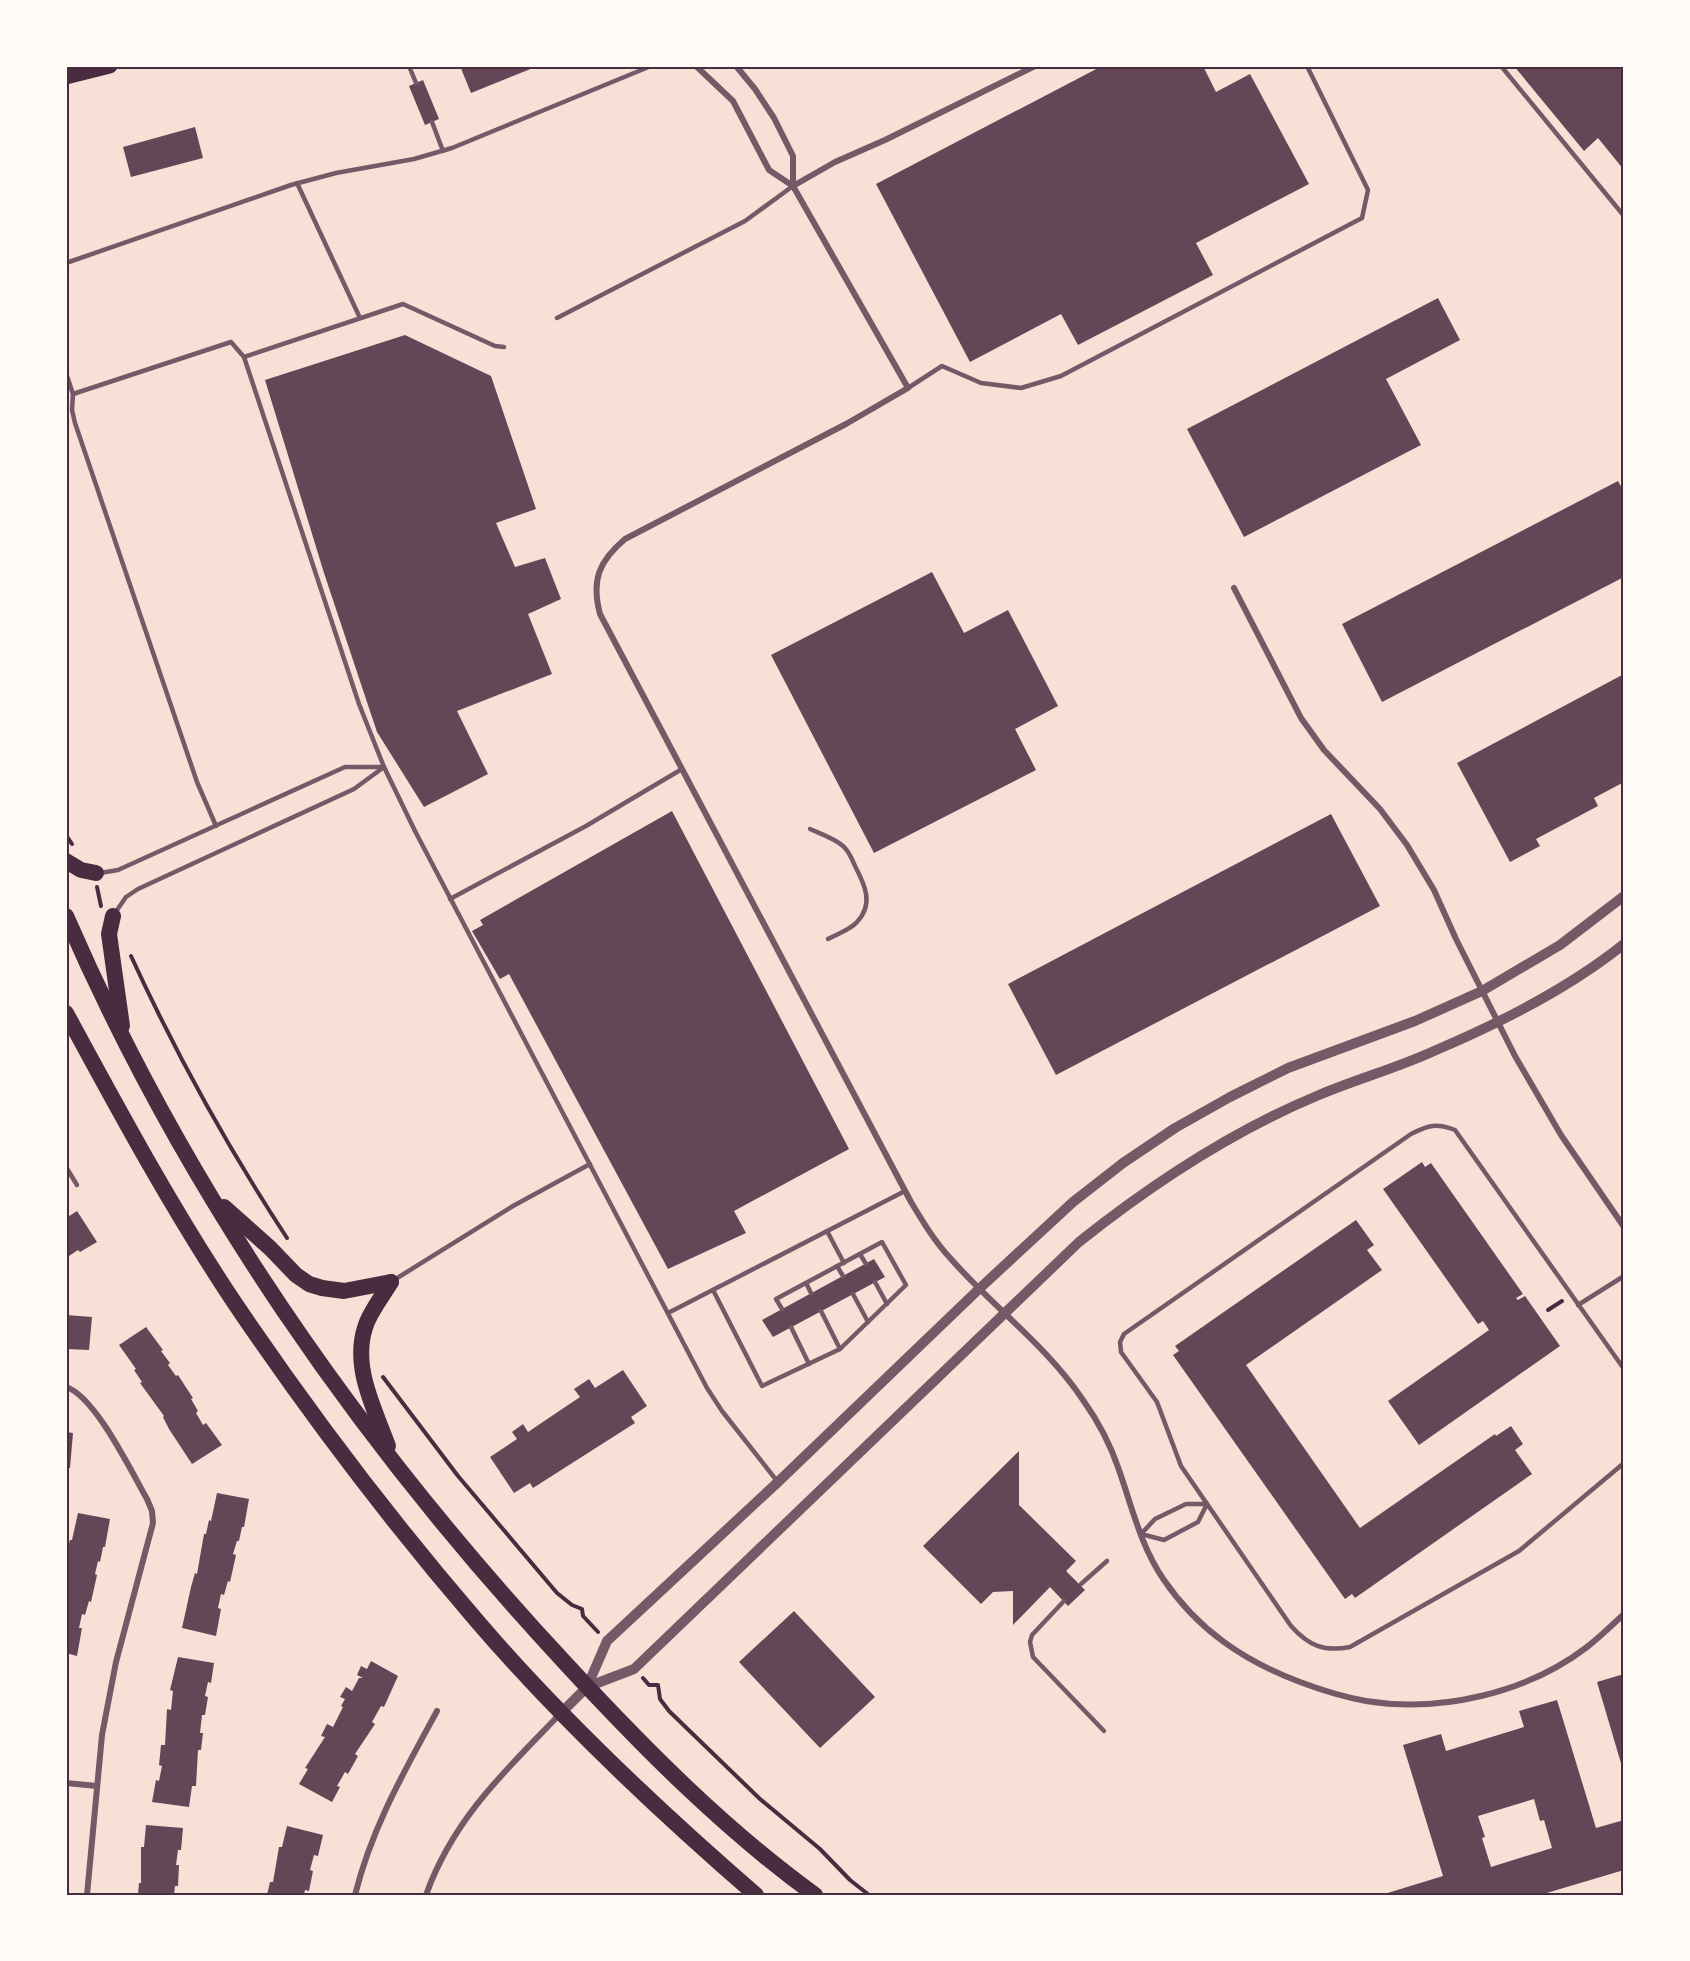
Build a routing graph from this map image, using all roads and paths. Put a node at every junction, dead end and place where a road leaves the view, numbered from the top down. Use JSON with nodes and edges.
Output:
{"nodes":[{"id":1,"x":110,"y":66,"type":"edge"},
{"id":2,"x":409,"y":66,"type":"edge"},
{"id":3,"x":651,"y":66,"type":"edge"},
{"id":4,"x":696,"y":66,"type":"edge"},
{"id":5,"x":736,"y":66,"type":"edge"},
{"id":6,"x":1035,"y":66,"type":"edge"},
{"id":7,"x":1307,"y":66,"type":"edge"},
{"id":8,"x":1501,"y":66,"type":"edge"},
{"id":9,"x":66,"y":77,"type":"edge"},
{"id":10,"x":416,"y":83,"type":"dead end"},
{"id":11,"x":432,"y":122,"type":"dead end"},
{"id":12,"x":443,"y":151,"type":"junction"},
{"id":13,"x":297,"y":183,"type":"junction"},
{"id":14,"x":793,"y":186,"type":"junction"},
{"id":15,"x":1624,"y":216,"type":"edge"},
{"id":16,"x":66,"y":263,"type":"edge"},
{"id":17,"x":360,"y":318,"type":"junction"},
{"id":18,"x":557,"y":318,"type":"dead end"},
{"id":19,"x":504,"y":347,"type":"dead end"},
{"id":20,"x":244,"y":357,"type":"junction"},
{"id":21,"x":66,"y":373,"type":"edge"},
{"id":22,"x":909,"y":388,"type":"junction"},
{"id":23,"x":73,"y":394,"type":"junction"},
{"id":24,"x":1233,"y":588,"type":"dead end"},
{"id":25,"x":384,"y":767,"type":"junction"},
{"id":26,"x":682,"y":770,"type":"junction"},
{"id":27,"x":216,"y":825,"type":"junction"},
{"id":28,"x":810,"y":829,"type":"dead end"},
{"id":29,"x":66,"y":861,"type":"edge"},
{"id":30,"x":96,"y":880,"type":"junction"},
{"id":31,"x":1624,"y":896,"type":"edge"},
{"id":32,"x":450,"y":899,"type":"junction"},
{"id":33,"x":108,"y":913,"type":"junction"},
{"id":34,"x":66,"y":916,"type":"edge"},
{"id":35,"x":828,"y":939,"type":"dead end"},
{"id":36,"x":1624,"y":944,"type":"edge"},
{"id":37,"x":130,"y":954,"type":"dead end"},
{"id":38,"x":1482,"y":991,"type":"junction"},
{"id":39,"x":66,"y":1013,"type":"edge"},
{"id":40,"x":1497,"y":1022,"type":"junction"},
{"id":41,"x":123,"y":1039,"type":"junction"},
{"id":42,"x":590,"y":1164,"type":"junction"},
{"id":43,"x":66,"y":1167,"type":"edge"},
{"id":44,"x":77,"y":1185,"type":"dead end"},
{"id":45,"x":905,"y":1191,"type":"junction"},
{"id":46,"x":210,"y":1195,"type":"junction"},
{"id":47,"x":1624,"y":1227,"type":"edge"},
{"id":48,"x":827,"y":1231,"type":"junction"},
{"id":49,"x":291,"y":1245,"type":"dead end"},
{"id":50,"x":860,"y":1254,"type":"junction"},
{"id":51,"x":844,"y":1263,"type":"junction"},
{"id":52,"x":866,"y":1264,"type":"dead end"},
{"id":53,"x":837,"y":1266,"type":"junction"},
{"id":54,"x":843,"y":1276,"type":"dead end"},
{"id":55,"x":1624,"y":1276,"type":"edge"},
{"id":56,"x":391,"y":1282,"type":"junction"},
{"id":57,"x":875,"y":1282,"type":"dead end"},
{"id":58,"x":806,"y":1283,"type":"junction"},
{"id":59,"x":979,"y":1289,"type":"junction"},
{"id":60,"x":713,"y":1290,"type":"junction"},
{"id":61,"x":811,"y":1293,"type":"dead end"},
{"id":62,"x":853,"y":1294,"type":"dead end"},
{"id":63,"x":1563,"y":1300,"type":"dead end"},
{"id":64,"x":887,"y":1304,"type":"junction"},
{"id":65,"x":1578,"y":1305,"type":"junction"},
{"id":66,"x":782,"y":1309,"type":"dead end"},
{"id":67,"x":1548,"y":1310,"type":"dead end"},
{"id":68,"x":821,"y":1311,"type":"dead end"},
{"id":69,"x":668,"y":1313,"type":"junction"},
{"id":70,"x":1006,"y":1315,"type":"junction"},
{"id":71,"x":868,"y":1322,"type":"junction"},
{"id":72,"x":791,"y":1327,"type":"dead end"},
{"id":73,"x":840,"y":1349,"type":"junction"},
{"id":74,"x":809,"y":1364,"type":"junction"},
{"id":75,"x":1624,"y":1369,"type":"edge"},
{"id":76,"x":66,"y":1387,"type":"edge"},
{"id":77,"x":389,"y":1387,"type":"dead end"},
{"id":78,"x":394,"y":1462,"type":"junction"},
{"id":79,"x":1624,"y":1462,"type":"edge"},
{"id":80,"x":778,"y":1482,"type":"junction"},
{"id":81,"x":1207,"y":1504,"type":"junction"},
{"id":82,"x":1141,"y":1534,"type":"junction"},
{"id":83,"x":1107,"y":1561,"type":"dead end"},
{"id":84,"x":1081,"y":1584,"type":"dead end"},
{"id":85,"x":1064,"y":1601,"type":"dead end"},
{"id":86,"x":1624,"y":1614,"type":"edge"},
{"id":87,"x":583,"y":1616,"type":"dead end"},
{"id":88,"x":649,"y":1684,"type":"dead end"},
{"id":89,"x":587,"y":1687,"type":"junction"},
{"id":90,"x":437,"y":1711,"type":"dead end"},
{"id":91,"x":562,"y":1712,"type":"junction"},
{"id":92,"x":1104,"y":1731,"type":"dead end"},
{"id":93,"x":66,"y":1783,"type":"edge"},
{"id":94,"x":97,"y":1786,"type":"junction"},
{"id":95,"x":87,"y":1895,"type":"edge"},
{"id":96,"x":355,"y":1895,"type":"edge"},
{"id":97,"x":426,"y":1895,"type":"edge"},
{"id":98,"x":756,"y":1895,"type":"edge"},
{"id":99,"x":815,"y":1895,"type":"edge"},
{"id":100,"x":869,"y":1895,"type":"edge"}],
"edges":[{"from":1,"to":9,"type":"main road"},
{"from":2,"to":10,"type":"lane"},
{"from":3,"to":12,"type":"lane"},
{"from":4,"to":14,"type":"street"},
{"from":5,"to":14,"type":"street"},
{"from":6,"to":14,"type":"street"},
{"from":7,"to":22,"type":"lane"},
{"from":8,"to":15,"type":"lane"},
{"from":11,"to":12,"type":"lane"},
{"from":12,"to":13,"type":"lane"},
{"from":13,"to":16,"type":"lane"},
{"from":13,"to":17,"type":"lane"},
{"from":14,"to":18,"type":"lane"},
{"from":14,"to":22,"type":"street"},
{"from":17,"to":19,"type":"lane"},
{"from":17,"to":20,"type":"lane"},
{"from":20,"to":23,"type":"lane"},
{"from":20,"to":25,"type":"lane"},
{"from":21,"to":23,"type":"lane"},
{"from":22,"to":26,"type":"street"},
{"from":23,"to":27,"type":"lane"},
{"from":24,"to":38,"type":"street"},
{"from":25,"to":27,"type":"lane"},
{"from":25,"to":32,"type":"lane"},
{"from":25,"to":33,"type":"lane"},
{"from":26,"to":32,"type":"lane"},
{"from":26,"to":45,"type":"street"},
{"from":27,"to":30,"type":"lane"},
{"from":28,"to":35,"type":"lane"},
{"from":29,"to":30,"type":"highway"},
{"from":30,"to":33,"type":"path"},
{"from":31,"to":38,"type":"street"},
{"from":32,"to":42,"type":"lane"},
{"from":33,"to":41,"type":"highway"},
{"from":34,"to":41,"type":"highway"},
{"from":36,"to":40,"type":"street"},
{"from":37,"to":49,"type":"path"},
{"from":38,"to":40,"type":"street"},
{"from":38,"to":59,"type":"street"},
{"from":39,"to":91,"type":"highway"},
{"from":40,"to":47,"type":"street"},
{"from":40,"to":70,"type":"street"},
{"from":41,"to":46,"type":"highway"},
{"from":42,"to":56,"type":"lane"},
{"from":42,"to":69,"type":"lane"},
{"from":43,"to":44,"type":"lane"},
{"from":45,"to":48,"type":"lane"},
{"from":45,"to":59,"type":"street"},
{"from":46,"to":56,"type":"highway"},
{"from":46,"to":78,"type":"highway"},
{"from":48,"to":51,"type":"lane"},
{"from":48,"to":60,"type":"lane"},
{"from":50,"to":51,"type":"lane"},
{"from":50,"to":52,"type":"lane"},
{"from":50,"to":64,"type":"lane"},
{"from":51,"to":53,"type":"lane"},
{"from":53,"to":54,"type":"lane"},
{"from":53,"to":58,"type":"lane"},
{"from":55,"to":65,"type":"lane"},
{"from":56,"to":78,"type":"highway"},
{"from":57,"to":64,"type":"lane"},
{"from":58,"to":61,"type":"lane"},
{"from":58,"to":66,"type":"lane"},
{"from":59,"to":70,"type":"street"},
{"from":59,"to":80,"type":"street"},
{"from":60,"to":69,"type":"lane"},
{"from":60,"to":74,"type":"lane"},
{"from":62,"to":71,"type":"lane"},
{"from":63,"to":67,"type":"path"},
{"from":64,"to":71,"type":"lane"},
{"from":65,"to":75,"type":"lane"},
{"from":65,"to":81,"type":"lane"},
{"from":68,"to":73,"type":"lane"},
{"from":69,"to":80,"type":"lane"},
{"from":70,"to":82,"type":"street"},
{"from":70,"to":89,"type":"street"},
{"from":71,"to":73,"type":"lane"},
{"from":72,"to":74,"type":"lane"},
{"from":73,"to":74,"type":"lane"},
{"from":76,"to":94,"type":"street"},
{"from":77,"to":87,"type":"path"},
{"from":78,"to":89,"type":"highway"},
{"from":79,"to":81,"type":"lane"},
{"from":80,"to":89,"type":"street"},
{"from":81,"to":82,"type":"lane"},
{"from":81,"to":82,"type":"lane"},
{"from":82,"to":86,"type":"street"},
{"from":83,"to":84,"type":"lane"},
{"from":85,"to":92,"type":"lane"},
{"from":88,"to":100,"type":"path"},
{"from":89,"to":91,"type":"street"},
{"from":89,"to":99,"type":"highway"},
{"from":90,"to":96,"type":"street"},
{"from":91,"to":97,"type":"street"},
{"from":91,"to":98,"type":"highway"},
{"from":93,"to":94,"type":"street"},
{"from":94,"to":95,"type":"street"}]}
